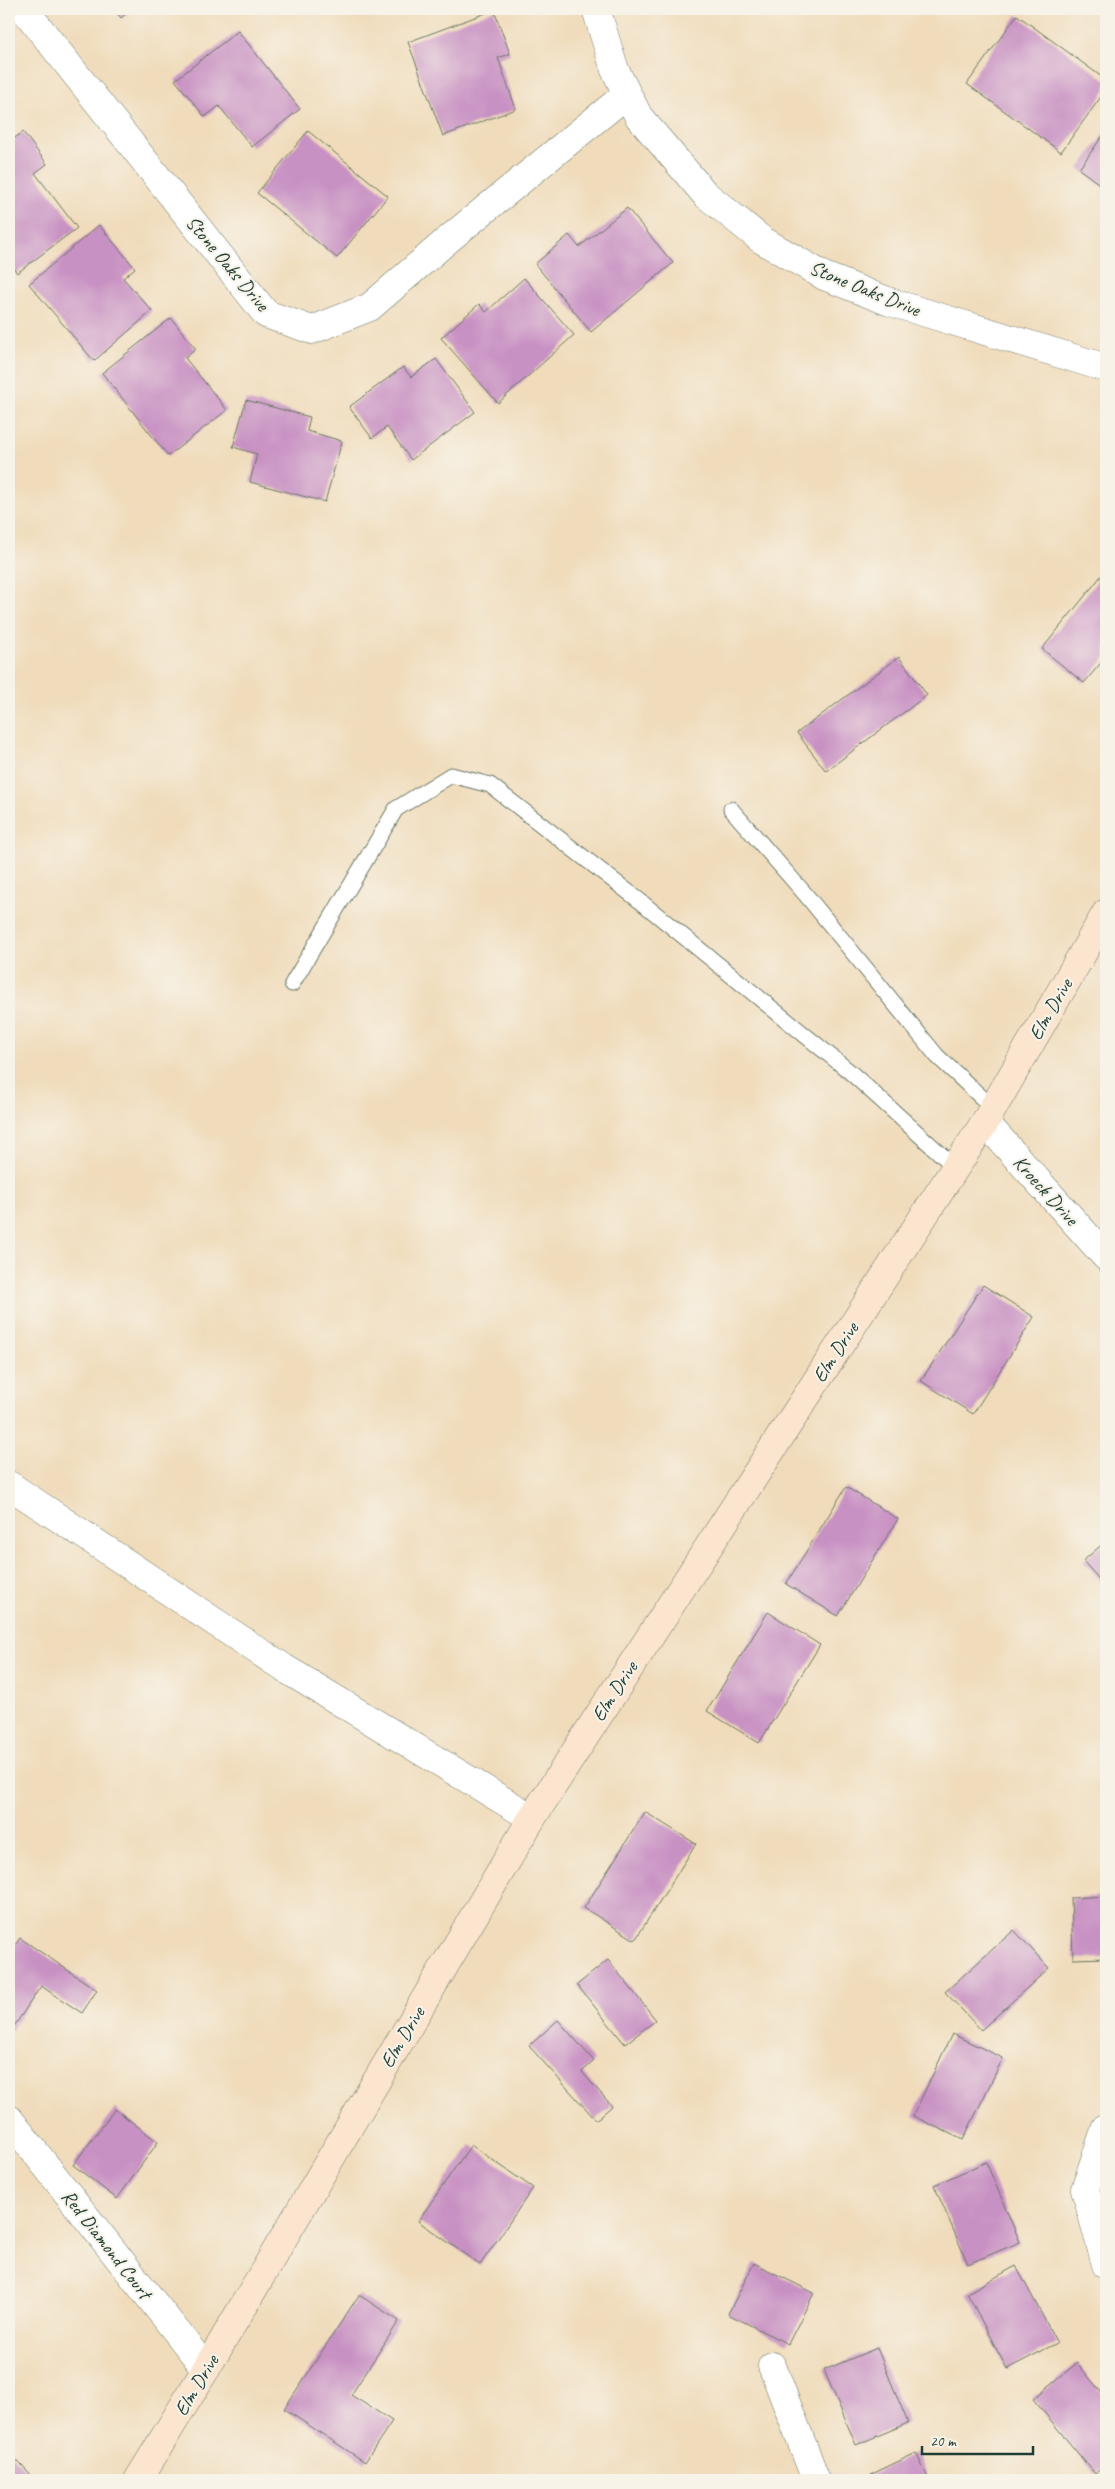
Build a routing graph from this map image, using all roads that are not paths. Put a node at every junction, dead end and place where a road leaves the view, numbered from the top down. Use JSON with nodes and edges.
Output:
{"nodes":[{"id":1,"x":24,"y":9,"type":"edge"},
{"id":2,"x":596,"y":9,"type":"edge"},
{"id":3,"x":627,"y":94,"type":"junction"},
{"id":4,"x":1106,"y":368,"type":"edge"},
{"id":5,"x":731,"y":809,"type":"dead end"},
{"id":6,"x":1106,"y":913,"type":"edge"},
{"id":7,"x":292,"y":984,"type":"dead end"},
{"id":8,"x":989,"y":1115,"type":"junction"},
{"id":9,"x":955,"y":1167,"type":"junction"},
{"id":10,"x":1106,"y":1257,"type":"edge"},
{"id":11,"x":9,"y":1485,"type":"edge"},
{"id":12,"x":532,"y":1818,"type":"junction"},
{"id":13,"x":9,"y":2119,"type":"edge"},
{"id":14,"x":1106,"y":2127,"type":"edge"},
{"id":15,"x":1106,"y":2265,"type":"edge"},
{"id":16,"x":772,"y":2366,"type":"dead end"},
{"id":17,"x":206,"y":2369,"type":"junction"},
{"id":18,"x":138,"y":2480,"type":"edge"},
{"id":19,"x":816,"y":2480,"type":"edge"}],
"edges":[{"from":1,"to":3,"type":"street","name":"Stone Oaks Drive"},
{"from":2,"to":3,"type":"street","name":"Stone Oaks Drive"},
{"from":3,"to":4,"type":"street","name":"Stone Oaks Drive"},
{"from":5,"to":8,"type":"lane"},
{"from":6,"to":8,"type":"street","name":"Elm Drive"},
{"from":7,"to":9,"type":"lane"},
{"from":8,"to":9,"type":"street","name":"Elm Drive"},
{"from":8,"to":10,"type":"street","name":"Kroeck Drive"},
{"from":9,"to":12,"type":"street","name":"Elm Drive"},
{"from":11,"to":12,"type":"street"},
{"from":12,"to":17,"type":"street","name":"Elm Drive"},
{"from":13,"to":17,"type":"street","name":"Red Diamond Court"},
{"from":14,"to":15,"type":"street"},
{"from":16,"to":19,"type":"street"},
{"from":17,"to":18,"type":"street","name":"Elm Drive"}]}
